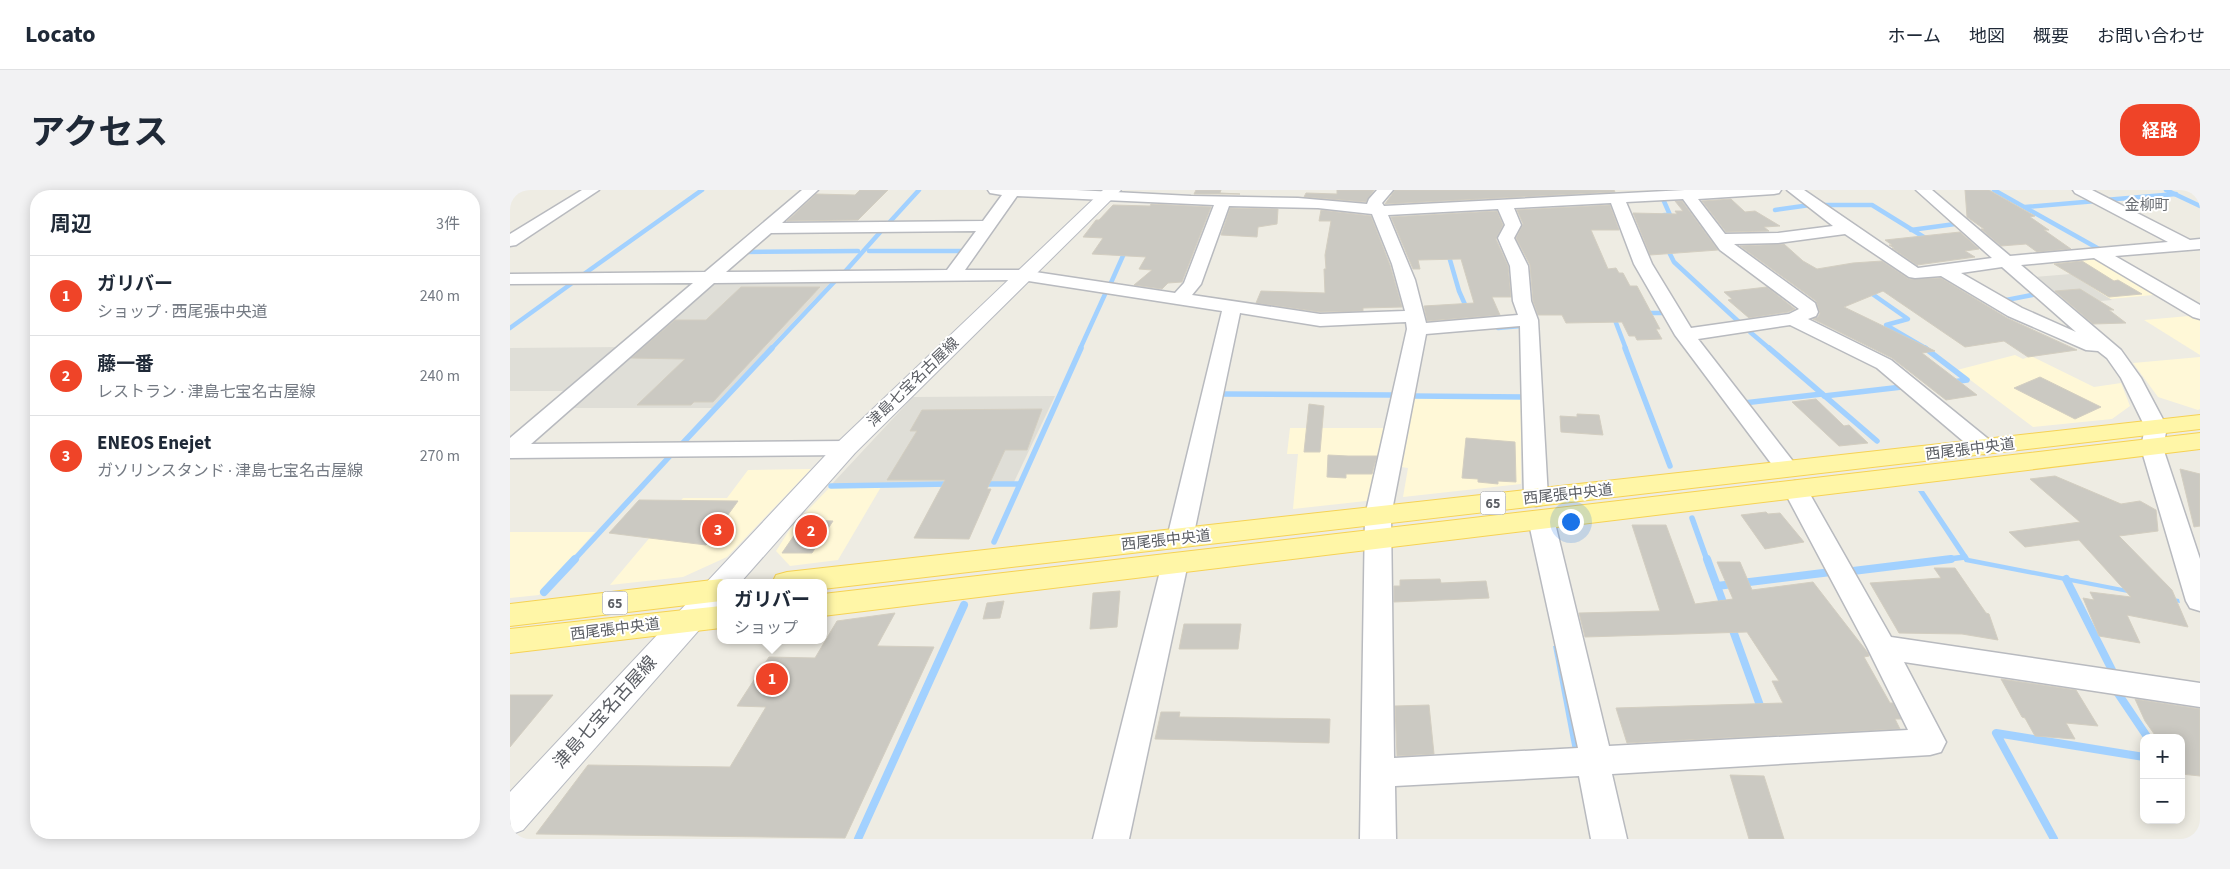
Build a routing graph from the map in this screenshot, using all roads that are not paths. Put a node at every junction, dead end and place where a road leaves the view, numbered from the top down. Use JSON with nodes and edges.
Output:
{"nodes":[{"id":1,"x":592,"y":190,"type":"edge"},
{"id":2,"x":811,"y":190,"type":"edge"},
{"id":3,"x":995,"y":190,"type":"edge"},
{"id":4,"x":1386,"y":190,"type":"edge"},
{"id":5,"x":1774,"y":190,"type":"edge"},
{"id":6,"x":1794,"y":190,"type":"edge"},
{"id":7,"x":1923,"y":190,"type":"edge"},
{"id":8,"x":2080,"y":190,"type":"edge"},
{"id":9,"x":1013,"y":191,"type":"edge"},
{"id":10,"x":1745,"y":191,"type":"edge"},
{"id":11,"x":1109,"y":194,"type":"edge"},
{"id":12,"x":1687,"y":194,"type":"junction"},
{"id":13,"x":1271,"y":195,"type":"edge"},
{"id":14,"x":1550,"y":196,"type":"edge"},
{"id":15,"x":1617,"y":198,"type":"junction"},
{"id":16,"x":1222,"y":201,"type":"junction"},
{"id":17,"x":1504,"y":204,"type":"junction"},
{"id":18,"x":1378,"y":211,"type":"junction"},
{"id":19,"x":988,"y":226,"type":"junction"},
{"id":20,"x":767,"y":228,"type":"junction"},
{"id":21,"x":1848,"y":230,"type":"junction"},
{"id":22,"x":1721,"y":239,"type":"junction"},
{"id":23,"x":510,"y":241,"type":"edge"},
{"id":24,"x":2196,"y":247,"type":"edge"},
{"id":25,"x":2097,"y":253,"type":"junction"},
{"id":26,"x":2006,"y":261,"type":"junction"},
{"id":27,"x":1944,"y":271,"type":"junction"},
{"id":28,"x":1022,"y":275,"type":"junction"},
{"id":29,"x":952,"y":276,"type":"junction"},
{"id":30,"x":710,"y":278,"type":"junction"},
{"id":31,"x":510,"y":279,"type":"edge"},
{"id":32,"x":1178,"y":299,"type":"junction"},
{"id":33,"x":1232,"y":307,"type":"junction"},
{"id":34,"x":2200,"y":313,"type":"edge"},
{"id":35,"x":1793,"y":319,"type":"junction"},
{"id":36,"x":1529,"y":320,"type":"junction"},
{"id":37,"x":1416,"y":323,"type":"junction"},
{"id":38,"x":1685,"y":335,"type":"junction"},
{"id":39,"x":2114,"y":354,"type":"junction"},
{"id":40,"x":2200,"y":422,"type":"edge"},
{"id":41,"x":2154,"y":438,"type":"junction"},
{"id":42,"x":2200,"y":442,"type":"edge"},
{"id":43,"x":1984,"y":447,"type":"junction"},
{"id":44,"x":846,"y":448,"type":"junction"},
{"id":45,"x":510,"y":451,"type":"edge"},
{"id":46,"x":1791,"y":479,"type":"junction"},
{"id":47,"x":1539,"y":508,"type":"junction"},
{"id":48,"x":1378,"y":527,"type":"junction"},
{"id":49,"x":1177,"y":550,"type":"junction"},
{"id":50,"x":732,"y":579,"type":"edge"},
{"id":51,"x":827,"y":580,"type":"edge"},
{"id":52,"x":2198,"y":589,"type":"edge"},
{"id":53,"x":717,"y":593,"type":"edge"},
{"id":54,"x":717,"y":596,"type":"edge"},
{"id":55,"x":827,"y":604,"type":"edge"},
{"id":56,"x":510,"y":615,"type":"edge"},
{"id":57,"x":687,"y":621,"type":"junction"},
{"id":58,"x":510,"y":641,"type":"edge"},
{"id":59,"x":1882,"y":647,"type":"junction"},
{"id":60,"x":2200,"y":695,"type":"edge"},
{"id":61,"x":1595,"y":762,"type":"junction"},
{"id":62,"x":1379,"y":773,"type":"junction"},
{"id":63,"x":510,"y":818,"type":"edge"},
{"id":64,"x":1111,"y":839,"type":"edge"},
{"id":65,"x":1378,"y":839,"type":"edge"},
{"id":66,"x":1609,"y":839,"type":"edge"}],
"edges":[{"from":1,"to":23,"type":"street"},
{"from":2,"to":20,"type":"street"},
{"from":3,"to":9,"type":"street"},
{"from":4,"to":18,"type":"street"},
{"from":5,"to":10,"type":"street"},
{"from":6,"to":21,"type":"street"},
{"from":7,"to":26,"type":"street"},
{"from":8,"to":24,"type":"street"},
{"from":9,"to":11,"type":"street"},
{"from":9,"to":19,"type":"street"},
{"from":10,"to":12,"type":"street"},
{"from":11,"to":16,"type":"street"},
{"from":11,"to":28,"type":"main road","name":"津島七宝名古屋線"},
{"from":12,"to":15,"type":"street"},
{"from":12,"to":22,"type":"street"},
{"from":13,"to":16,"type":"street"},
{"from":13,"to":18,"type":"street"},
{"from":14,"to":15,"type":"street"},
{"from":14,"to":17,"type":"street"},
{"from":15,"to":38,"type":"street"},
{"from":16,"to":32,"type":"street"},
{"from":17,"to":18,"type":"street"},
{"from":17,"to":36,"type":"street"},
{"from":18,"to":37,"type":"street"},
{"from":19,"to":20,"type":"street"},
{"from":19,"to":29,"type":"street"},
{"from":20,"to":30,"type":"street"},
{"from":21,"to":22,"type":"street"},
{"from":21,"to":27,"type":"street"},
{"from":22,"to":35,"type":"street"},
{"from":24,"to":25,"type":"street"},
{"from":25,"to":26,"type":"street"},
{"from":25,"to":34,"type":"street"},
{"from":26,"to":27,"type":"street"},
{"from":26,"to":39,"type":"street"},
{"from":27,"to":39,"type":"street"},
{"from":28,"to":29,"type":"street"},
{"from":28,"to":32,"type":"street"},
{"from":28,"to":44,"type":"main road","name":"津島七宝名古屋線"},
{"from":29,"to":30,"type":"street"},
{"from":30,"to":31,"type":"street"},
{"from":30,"to":45,"type":"street"},
{"from":32,"to":33,"type":"street"},
{"from":33,"to":37,"type":"street"},
{"from":33,"to":49,"type":"street"},
{"from":35,"to":38,"type":"street"},
{"from":35,"to":43,"type":"street"},
{"from":36,"to":37,"type":"street"},
{"from":36,"to":47,"type":"street"},
{"from":37,"to":48,"type":"street"},
{"from":38,"to":46,"type":"street"},
{"from":39,"to":41,"type":"street"},
{"from":40,"to":41,"type":"main road","name":"西尾張中央道","number":"65"},
{"from":41,"to":42,"type":"main road","name":"西尾張中央道","number":"65"},
{"from":41,"to":43,"type":"main road","name":"西尾張中央道","number":"65"},
{"from":41,"to":46,"type":"main road","name":"西尾張中央道","number":"65"},
{"from":41,"to":52,"type":"street"},
{"from":43,"to":46,"type":"main road","name":"西尾張中央道","number":"65"},
{"from":44,"to":45,"type":"street"},
{"from":44,"to":50,"type":"main road","name":"津島七宝名古屋線"},
{"from":46,"to":47,"type":"main road","name":"西尾張中央道","number":"65"},
{"from":46,"to":59,"type":"street"},
{"from":47,"to":48,"type":"main road","name":"西尾張中央道","number":"65"},
{"from":47,"to":61,"type":"street"},
{"from":48,"to":49,"type":"main road","name":"西尾張中央道","number":"65"},
{"from":48,"to":62,"type":"street"},
{"from":49,"to":51,"type":"main road","name":"西尾張中央道","number":"65"},
{"from":49,"to":55,"type":"main road","name":"西尾張中央道","number":"65"},
{"from":49,"to":64,"type":"street"},
{"from":53,"to":56,"type":"main road","name":"西尾張中央道","number":"65"},
{"from":54,"to":57,"type":"main road","name":"津島七宝名古屋線"},
{"from":57,"to":58,"type":"main road","name":"西尾張中央道","number":"65"},
{"from":57,"to":63,"type":"main road","name":"津島七宝名古屋線"},
{"from":59,"to":60,"type":"street"},
{"from":59,"to":61,"type":"street"},
{"from":61,"to":62,"type":"street"},
{"from":61,"to":66,"type":"street"},
{"from":62,"to":65,"type":"street"}]}
